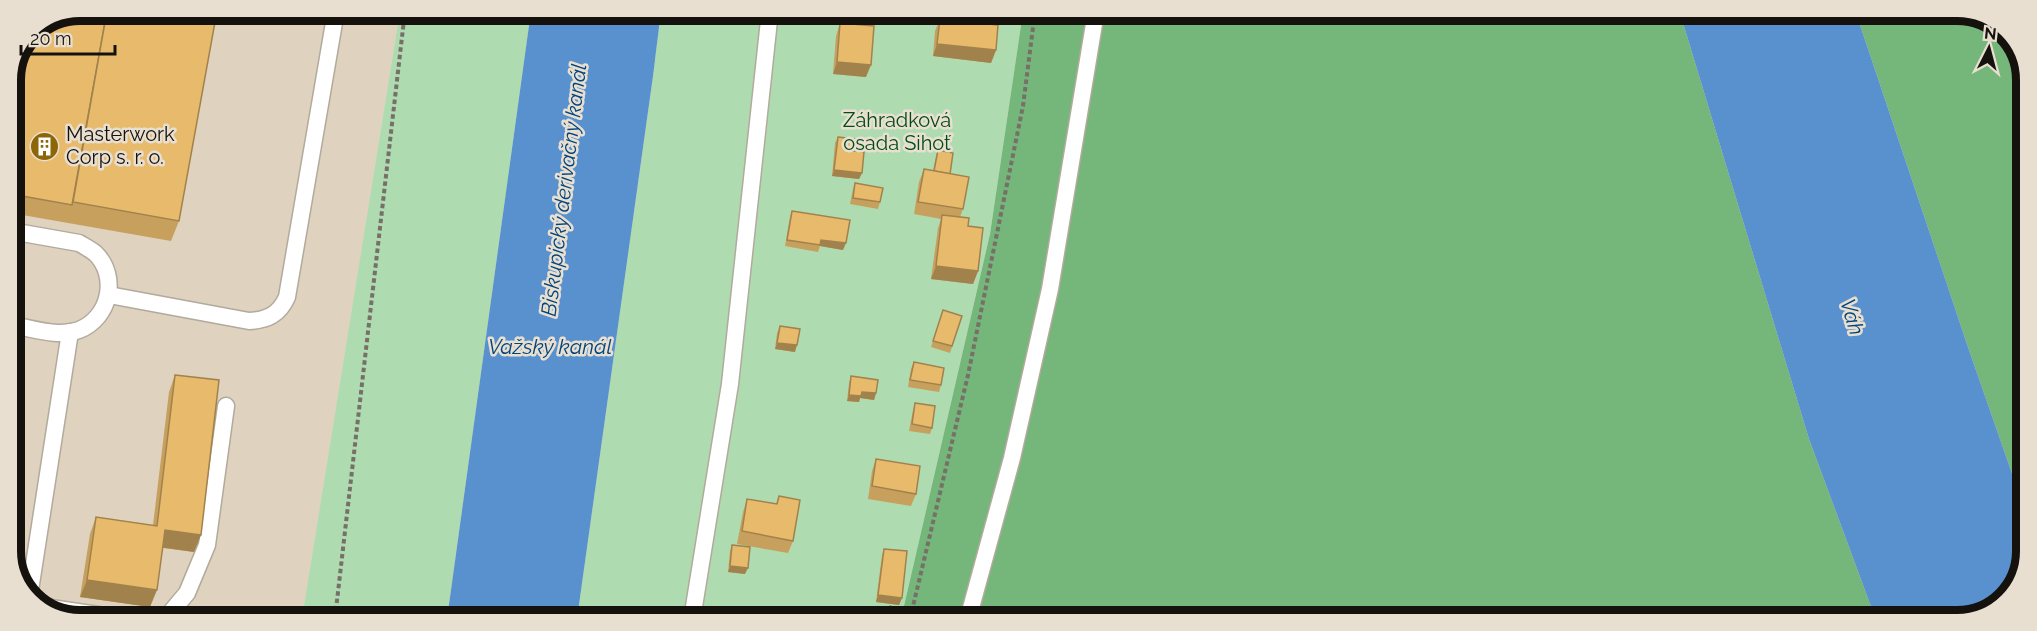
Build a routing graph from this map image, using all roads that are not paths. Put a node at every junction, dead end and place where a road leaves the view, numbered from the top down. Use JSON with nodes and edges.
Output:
{"nodes":[{"id":1,"x":334,"y":21,"type":"edge"},
{"id":2,"x":769,"y":21,"type":"edge"},
{"id":3,"x":1095,"y":21,"type":"edge"},
{"id":4,"x":21,"y":233,"type":"edge"},
{"id":5,"x":108,"y":295,"type":"junction"},
{"id":6,"x":21,"y":327,"type":"edge"},
{"id":7,"x":70,"y":332,"type":"junction"},
{"id":8,"x":226,"y":406,"type":"dead end"},
{"id":9,"x":31,"y":584,"type":"edge"},
{"id":10,"x":173,"y":610,"type":"edge"},
{"id":11,"x":693,"y":610,"type":"edge"},
{"id":12,"x":970,"y":610,"type":"edge"}],
"edges":[{"from":1,"to":5,"type":"lane"},
{"from":2,"to":11,"type":"lane"},
{"from":3,"to":12,"type":"lane"},
{"from":4,"to":5,"type":"lane"},
{"from":5,"to":7,"type":"lane"},
{"from":6,"to":7,"type":"lane"},
{"from":7,"to":9,"type":"lane"},
{"from":8,"to":10,"type":"lane"}]}
